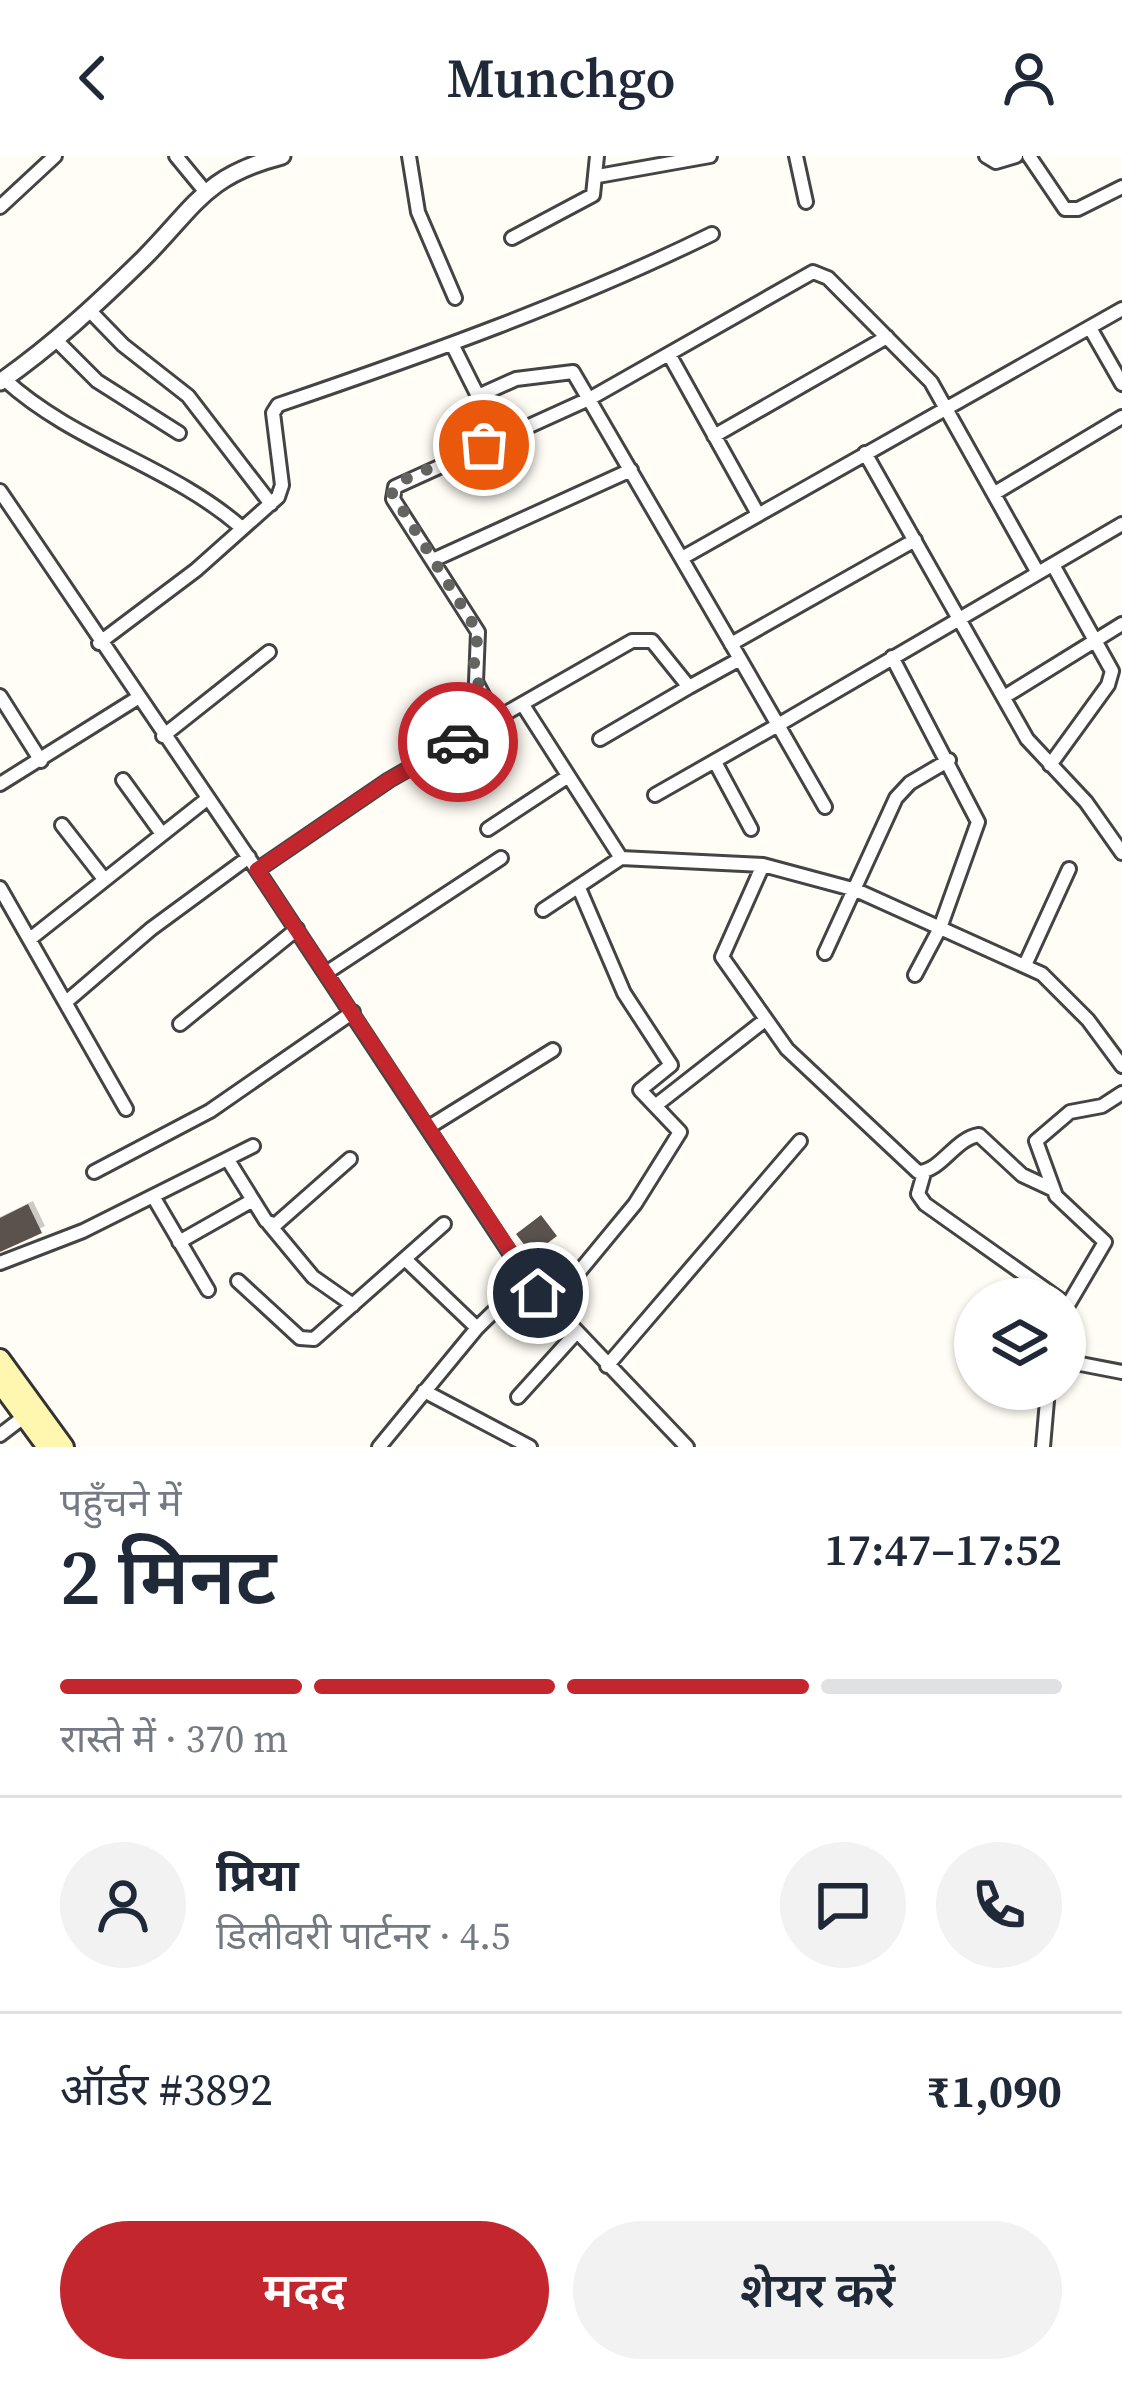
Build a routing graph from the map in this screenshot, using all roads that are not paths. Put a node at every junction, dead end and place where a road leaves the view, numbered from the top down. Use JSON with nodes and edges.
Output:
{"nodes":[{"id":1,"x":56,"y":156,"type":"edge"},
{"id":2,"x":176,"y":156,"type":"edge"},
{"id":3,"x":282,"y":156,"type":"edge"},
{"id":4,"x":410,"y":156,"type":"edge"},
{"id":5,"x":597,"y":156,"type":"edge"},
{"id":6,"x":710,"y":156,"type":"edge"},
{"id":7,"x":796,"y":156,"type":"edge"},
{"id":8,"x":986,"y":156,"type":"edge"},
{"id":9,"x":1016,"y":156,"type":"edge"},
{"id":10,"x":1029,"y":156,"type":"edge"},
{"id":11,"x":598,"y":176,"type":"junction"},
{"id":12,"x":1122,"y":188,"type":"edge"},
{"id":13,"x":204,"y":190,"type":"junction"},
{"id":14,"x":806,"y":202,"type":"dead end"},
{"id":15,"x":0,"y":207,"type":"edge"},
{"id":16,"x":712,"y":234,"type":"dead end"},
{"id":17,"x":512,"y":238,"type":"dead end"},
{"id":18,"x":455,"y":298,"type":"dead end"},
{"id":19,"x":1122,"y":309,"type":"edge"},
{"id":20,"x":89,"y":310,"type":"junction"},
{"id":21,"x":1090,"y":328,"type":"junction"},
{"id":22,"x":887,"y":337,"type":"junction"},
{"id":23,"x":56,"y":340,"type":"junction"},
{"id":24,"x":452,"y":344,"type":"junction"},
{"id":25,"x":670,"y":356,"type":"junction"},
{"id":26,"x":2,"y":380,"type":"edge"},
{"id":27,"x":1122,"y":384,"type":"edge"},
{"id":28,"x":591,"y":398,"type":"junction"},
{"id":29,"x":947,"y":409,"type":"junction"},
{"id":30,"x":1122,"y":417,"type":"edge"},
{"id":31,"x":179,"y":433,"type":"dead end"},
{"id":32,"x":714,"y":436,"type":"junction"},
{"id":33,"x":866,"y":453,"type":"junction"},
{"id":34,"x":631,"y":470,"type":"junction"},
{"id":35,"x":0,"y":491,"type":"edge"},
{"id":36,"x":995,"y":493,"type":"junction"},
{"id":37,"x":271,"y":504,"type":"junction"},
{"id":38,"x":758,"y":514,"type":"junction"},
{"id":39,"x":1122,"y":524,"type":"edge"},
{"id":40,"x":242,"y":528,"type":"junction"},
{"id":41,"x":915,"y":540,"type":"junction"},
{"id":42,"x":682,"y":558,"type":"junction"},
{"id":43,"x":433,"y":560,"type":"junction"},
{"id":44,"x":1053,"y":565,"type":"junction"},
{"id":45,"x":1038,"y":573,"type":"junction"},
{"id":46,"x":960,"y":617,"type":"junction"},
{"id":47,"x":1122,"y":624,"type":"edge"},
{"id":48,"x":1097,"y":640,"type":"junction"},
{"id":49,"x":99,"y":643,"type":"junction"},
{"id":50,"x":731,"y":644,"type":"junction"},
{"id":51,"x":269,"y":652,"type":"dead end"},
{"id":52,"x":892,"y":657,"type":"junction"},
{"id":53,"x":740,"y":659,"type":"junction"},
{"id":54,"x":689,"y":687,"type":"junction"},
{"id":55,"x":0,"y":696,"type":"edge"},
{"id":56,"x":1004,"y":697,"type":"junction"},
{"id":57,"x":136,"y":699,"type":"junction"},
{"id":58,"x":523,"y":705,"type":"junction"},
{"id":59,"x":497,"y":721,"type":"junction"},
{"id":60,"x":778,"y":725,"type":"junction"},
{"id":61,"x":163,"y":736,"type":"junction"},
{"id":62,"x":600,"y":739,"type":"dead end"},
{"id":63,"x":40,"y":760,"type":"junction"},
{"id":64,"x":949,"y":760,"type":"junction"},
{"id":65,"x":715,"y":762,"type":"junction"},
{"id":66,"x":1050,"y":765,"type":"junction"},
{"id":67,"x":567,"y":777,"type":"junction"},
{"id":68,"x":2,"y":780,"type":"edge"},
{"id":69,"x":123,"y":780,"type":"dead end"},
{"id":70,"x":655,"y":795,"type":"dead end"},
{"id":71,"x":207,"y":799,"type":"junction"},
{"id":72,"x":825,"y":807,"type":"dead end"},
{"id":73,"x":62,"y":825,"type":"dead end"},
{"id":74,"x":488,"y":829,"type":"dead end"},
{"id":75,"x":751,"y":829,"type":"dead end"},
{"id":76,"x":162,"y":834,"type":"junction"},
{"id":77,"x":1122,"y":853,"type":"edge"},
{"id":78,"x":248,"y":857,"type":"junction"},
{"id":79,"x":501,"y":858,"type":"dead end"},
{"id":80,"x":621,"y":858,"type":"junction"},
{"id":81,"x":763,"y":865,"type":"junction"},
{"id":82,"x":1069,"y":869,"type":"dead end"},
{"id":83,"x":257,"y":870,"type":"junction"},
{"id":84,"x":104,"y":879,"type":"junction"},
{"id":85,"x":579,"y":888,"type":"junction"},
{"id":86,"x":856,"y":890,"type":"junction"},
{"id":87,"x":2,"y":897,"type":"edge"},
{"id":88,"x":543,"y":910,"type":"dead end"},
{"id":89,"x":940,"y":928,"type":"junction"},
{"id":90,"x":297,"y":929,"type":"junction"},
{"id":91,"x":30,"y":939,"type":"junction"},
{"id":92,"x":825,"y":953,"type":"dead end"},
{"id":93,"x":1025,"y":965,"type":"junction"},
{"id":94,"x":326,"y":973,"type":"junction"},
{"id":95,"x":915,"y":975,"type":"dead end"},
{"id":96,"x":66,"y":1002,"type":"junction"},
{"id":97,"x":353,"y":1012,"type":"junction"},
{"id":98,"x":765,"y":1019,"type":"junction"},
{"id":99,"x":181,"y":1024,"type":"dead end"},
{"id":100,"x":553,"y":1050,"type":"dead end"},
{"id":101,"x":1122,"y":1066,"type":"edge"},
{"id":102,"x":1122,"y":1093,"type":"edge"},
{"id":103,"x":655,"y":1106,"type":"junction"},
{"id":104,"x":126,"y":1109,"type":"dead end"},
{"id":105,"x":429,"y":1127,"type":"junction"},
{"id":106,"x":800,"y":1141,"type":"dead end"},
{"id":107,"x":253,"y":1146,"type":"dead end"},
{"id":108,"x":227,"y":1160,"type":"junction"},
{"id":109,"x":350,"y":1160,"type":"dead end"},
{"id":110,"x":94,"y":1172,"type":"dead end"},
{"id":111,"x":924,"y":1173,"type":"junction"},
{"id":112,"x":1052,"y":1190,"type":"junction"},
{"id":113,"x":154,"y":1198,"type":"junction"},
{"id":114,"x":253,"y":1200,"type":"junction"},
{"id":115,"x":269,"y":1224,"type":"junction"},
{"id":116,"x":444,"y":1224,"type":"dead end"},
{"id":117,"x":179,"y":1242,"type":"junction"},
{"id":118,"x":405,"y":1259,"type":"junction"},
{"id":119,"x":0,"y":1263,"type":"edge"},
{"id":120,"x":1028,"y":1278,"type":"edge"},
{"id":121,"x":1081,"y":1278,"type":"edge"},
{"id":122,"x":527,"y":1279,"type":"junction"},
{"id":123,"x":238,"y":1281,"type":"dead end"},
{"id":124,"x":208,"y":1290,"type":"dead end"},
{"id":125,"x":353,"y":1305,"type":"junction"},
{"id":126,"x":550,"y":1307,"type":"junction"},
{"id":127,"x":477,"y":1328,"type":"junction"},
{"id":128,"x":575,"y":1334,"type":"junction"},
{"id":129,"x":0,"y":1359,"type":"edge"},
{"id":130,"x":1086,"y":1365,"type":"edge"},
{"id":131,"x":608,"y":1366,"type":"junction"},
{"id":132,"x":1122,"y":1372,"type":"edge"},
{"id":133,"x":0,"y":1383,"type":"edge"},
{"id":134,"x":424,"y":1391,"type":"junction"},
{"id":135,"x":518,"y":1396,"type":"dead end"},
{"id":136,"x":1046,"y":1410,"type":"edge"},
{"id":137,"x":25,"y":1416,"type":"junction"},
{"id":138,"x":0,"y":1436,"type":"edge"},
{"id":139,"x":47,"y":1447,"type":"edge"},
{"id":140,"x":64,"y":1447,"type":"edge"},
{"id":141,"x":379,"y":1447,"type":"edge"},
{"id":142,"x":530,"y":1447,"type":"edge"},
{"id":143,"x":687,"y":1447,"type":"edge"},
{"id":144,"x":1043,"y":1447,"type":"edge"}],
"edges":[{"from":1,"to":15,"type":"street"},
{"from":2,"to":13,"type":"street"},
{"from":3,"to":13,"type":"street"},
{"from":4,"to":18,"type":"street"},
{"from":5,"to":11,"type":"street"},
{"from":6,"to":11,"type":"street"},
{"from":7,"to":14,"type":"street"},
{"from":8,"to":9,"type":"street"},
{"from":10,"to":12,"type":"street"},
{"from":11,"to":17,"type":"street"},
{"from":13,"to":20,"type":"street"},
{"from":16,"to":24,"type":"street"},
{"from":19,"to":21,"type":"street"},
{"from":20,"to":23,"type":"street"},
{"from":20,"to":37,"type":"street"},
{"from":21,"to":27,"type":"street"},
{"from":21,"to":29,"type":"street"},
{"from":22,"to":25,"type":"street"},
{"from":22,"to":29,"type":"street"},
{"from":22,"to":32,"type":"street"},
{"from":23,"to":26,"type":"street"},
{"from":23,"to":31,"type":"street"},
{"from":24,"to":28,"type":"street"},
{"from":24,"to":37,"type":"street"},
{"from":25,"to":28,"type":"street"},
{"from":25,"to":32,"type":"street"},
{"from":26,"to":40,"type":"street"},
{"from":28,"to":34,"type":"street"},
{"from":28,"to":43,"type":"street"},
{"from":29,"to":33,"type":"street"},
{"from":29,"to":36,"type":"street"},
{"from":30,"to":36,"type":"street"},
{"from":32,"to":38,"type":"street"},
{"from":33,"to":38,"type":"street"},
{"from":33,"to":41,"type":"street"},
{"from":34,"to":42,"type":"street"},
{"from":34,"to":43,"type":"street"},
{"from":35,"to":49,"type":"street"},
{"from":36,"to":45,"type":"street"},
{"from":37,"to":40,"type":"street"},
{"from":38,"to":42,"type":"street"},
{"from":39,"to":44,"type":"street"},
{"from":40,"to":49,"type":"street"},
{"from":41,"to":46,"type":"street"},
{"from":41,"to":50,"type":"street"},
{"from":42,"to":50,"type":"street"},
{"from":43,"to":59,"type":"street"},
{"from":44,"to":45,"type":"street"},
{"from":44,"to":48,"type":"street"},
{"from":45,"to":46,"type":"street"},
{"from":46,"to":52,"type":"street"},
{"from":46,"to":56,"type":"street"},
{"from":47,"to":48,"type":"street"},
{"from":48,"to":56,"type":"street"},
{"from":48,"to":66,"type":"street"},
{"from":49,"to":57,"type":"street"},
{"from":50,"to":53,"type":"street"},
{"from":51,"to":61,"type":"street"},
{"from":52,"to":60,"type":"street"},
{"from":52,"to":64,"type":"street"},
{"from":53,"to":54,"type":"street"},
{"from":53,"to":60,"type":"street"},
{"from":54,"to":58,"type":"street"},
{"from":54,"to":62,"type":"street"},
{"from":55,"to":63,"type":"street"},
{"from":56,"to":66,"type":"street"},
{"from":57,"to":61,"type":"street"},
{"from":57,"to":63,"type":"street"},
{"from":58,"to":59,"type":"street"},
{"from":58,"to":67,"type":"street"},
{"from":59,"to":83,"type":"street"},
{"from":60,"to":65,"type":"street"},
{"from":60,"to":72,"type":"street"},
{"from":61,"to":71,"type":"street"},
{"from":63,"to":68,"type":"street"},
{"from":64,"to":86,"type":"street"},
{"from":64,"to":89,"type":"street"},
{"from":65,"to":70,"type":"street"},
{"from":65,"to":75,"type":"street"},
{"from":66,"to":77,"type":"street"},
{"from":67,"to":74,"type":"street"},
{"from":67,"to":80,"type":"street"},
{"from":69,"to":76,"type":"street"},
{"from":71,"to":76,"type":"street"},
{"from":71,"to":78,"type":"street"},
{"from":73,"to":84,"type":"street"},
{"from":76,"to":84,"type":"street"},
{"from":78,"to":83,"type":"street"},
{"from":78,"to":96,"type":"street"},
{"from":79,"to":94,"type":"street"},
{"from":80,"to":81,"type":"street"},
{"from":80,"to":85,"type":"street"},
{"from":81,"to":86,"type":"street"},
{"from":81,"to":98,"type":"street"},
{"from":82,"to":93,"type":"street"},
{"from":83,"to":90,"type":"street"},
{"from":84,"to":91,"type":"street"},
{"from":85,"to":88,"type":"street"},
{"from":85,"to":103,"type":"street"},
{"from":86,"to":89,"type":"street"},
{"from":86,"to":92,"type":"street"},
{"from":87,"to":91,"type":"street"},
{"from":89,"to":93,"type":"street"},
{"from":89,"to":95,"type":"street"},
{"from":90,"to":94,"type":"street"},
{"from":90,"to":99,"type":"street"},
{"from":91,"to":96,"type":"street"},
{"from":93,"to":101,"type":"street"},
{"from":94,"to":97,"type":"street"},
{"from":96,"to":104,"type":"street"},
{"from":97,"to":105,"type":"street"},
{"from":97,"to":110,"type":"street"},
{"from":98,"to":103,"type":"street"},
{"from":98,"to":111,"type":"street"},
{"from":100,"to":105,"type":"street"},
{"from":102,"to":112,"type":"street"},
{"from":103,"to":126,"type":"street"},
{"from":105,"to":122,"type":"street"},
{"from":106,"to":131,"type":"street"},
{"from":107,"to":108,"type":"street"},
{"from":108,"to":113,"type":"street"},
{"from":108,"to":114,"type":"street"},
{"from":109,"to":115,"type":"street"},
{"from":111,"to":112,"type":"street"},
{"from":111,"to":120,"type":"street"},
{"from":112,"to":121,"type":"street"},
{"from":113,"to":117,"type":"street"},
{"from":113,"to":119,"type":"street"},
{"from":114,"to":115,"type":"street"},
{"from":114,"to":117,"type":"street"},
{"from":115,"to":125,"type":"street"},
{"from":116,"to":118,"type":"street"},
{"from":117,"to":124,"type":"street"},
{"from":118,"to":125,"type":"street"},
{"from":118,"to":127,"type":"street"},
{"from":122,"to":126,"type":"street"},
{"from":122,"to":127,"type":"street"},
{"from":123,"to":125,"type":"street"},
{"from":126,"to":128,"type":"street"},
{"from":127,"to":134,"type":"street"},
{"from":128,"to":131,"type":"street"},
{"from":128,"to":135,"type":"street"},
{"from":129,"to":140,"type":"main road"},
{"from":130,"to":132,"type":"street"},
{"from":131,"to":143,"type":"street"},
{"from":133,"to":137,"type":"main road"},
{"from":134,"to":141,"type":"street"},
{"from":134,"to":142,"type":"street"},
{"from":136,"to":144,"type":"street"},
{"from":137,"to":138,"type":"street"},
{"from":137,"to":139,"type":"main road"}]}
